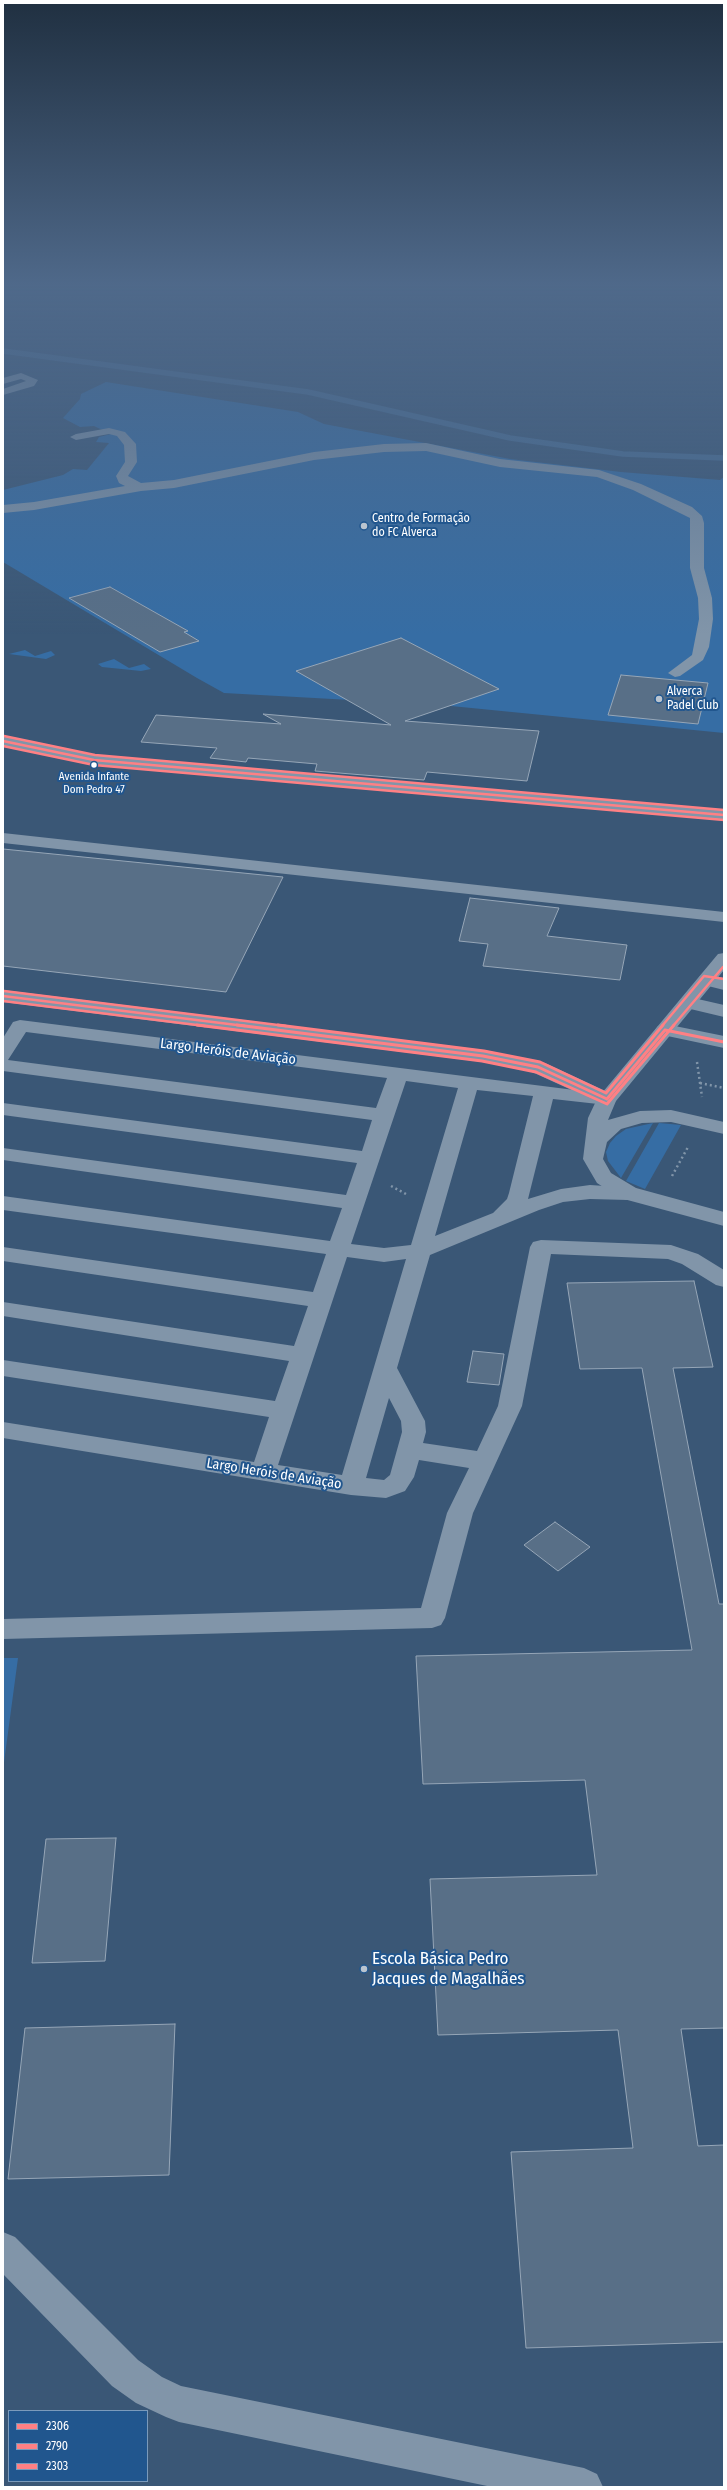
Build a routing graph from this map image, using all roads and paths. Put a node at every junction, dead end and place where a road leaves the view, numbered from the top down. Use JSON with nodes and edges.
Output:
{"nodes":[{"id":1,"x":76,"y":437,"type":"dead end"},
{"id":2,"x":141,"y":487,"type":"junction"},
{"id":3,"x":3,"y":509,"type":"edge"},
{"id":4,"x":675,"y":674,"type":"dead end"},
{"id":5,"x":4,"y":743,"type":"edge"},
{"id":6,"x":724,"y":815,"type":"edge"},
{"id":7,"x":3,"y":838,"type":"edge"},
{"id":8,"x":724,"y":917,"type":"edge"},
{"id":9,"x":723,"y":961,"type":"edge"},
{"id":10,"x":715,"y":982,"type":"edge"},
{"id":11,"x":3,"y":996,"type":"edge"},
{"id":12,"x":689,"y":1003,"type":"junction"},
{"id":13,"x":724,"y":1011,"type":"edge"},
{"id":14,"x":666,"y":1030,"type":"junction"},
{"id":15,"x":724,"y":1042,"type":"edge"},
{"id":16,"x":3,"y":1055,"type":"edge"},
{"id":17,"x":696,"y":1055,"type":"dead end"},
{"id":18,"x":3,"y":1065,"type":"edge"},
{"id":19,"x":398,"y":1074,"type":"junction"},
{"id":20,"x":468,"y":1083,"type":"junction"},
{"id":21,"x":700,"y":1083,"type":"junction"},
{"id":22,"x":724,"y":1088,"type":"edge"},
{"id":23,"x":544,"y":1093,"type":"junction"},
{"id":24,"x":607,"y":1099,"type":"junction"},
{"id":25,"x":703,"y":1102,"type":"dead end"},
{"id":26,"x":3,"y":1108,"type":"edge"},
{"id":27,"x":384,"y":1115,"type":"junction"},
{"id":28,"x":687,"y":1119,"type":"junction"},
{"id":29,"x":724,"y":1128,"type":"edge"},
{"id":30,"x":691,"y":1142,"type":"dead end"},
{"id":31,"x":593,"y":1149,"type":"junction"},
{"id":32,"x":3,"y":1154,"type":"edge"},
{"id":33,"x":370,"y":1158,"type":"junction"},
{"id":34,"x":670,"y":1181,"type":"dead end"},
{"id":35,"x":628,"y":1193,"type":"junction"},
{"id":36,"x":3,"y":1203,"type":"edge"},
{"id":37,"x":354,"y":1203,"type":"junction"},
{"id":38,"x":724,"y":1219,"type":"edge"},
{"id":39,"x":491,"y":1222,"type":"junction"},
{"id":40,"x":338,"y":1250,"type":"junction"},
{"id":41,"x":419,"y":1251,"type":"junction"},
{"id":42,"x":3,"y":1254,"type":"edge"},
{"id":43,"x":724,"y":1280,"type":"edge"},
{"id":44,"x":321,"y":1301,"type":"junction"},
{"id":45,"x":3,"y":1309,"type":"edge"},
{"id":46,"x":303,"y":1354,"type":"junction"},
{"id":47,"x":385,"y":1367,"type":"junction"},
{"id":48,"x":3,"y":1368,"type":"edge"},
{"id":49,"x":283,"y":1411,"type":"junction"},
{"id":50,"x":3,"y":1430,"type":"edge"},
{"id":51,"x":409,"y":1450,"type":"junction"},
{"id":52,"x":484,"y":1461,"type":"junction"},
{"id":53,"x":263,"y":1472,"type":"junction"},
{"id":54,"x":351,"y":1486,"type":"junction"},
{"id":55,"x":3,"y":1629,"type":"edge"},
{"id":56,"x":3,"y":2249,"type":"edge"},
{"id":57,"x":584,"y":2487,"type":"edge"}],
"edges":[{"from":1,"to":2,"type":"street"},
{"from":2,"to":3,"type":"street"},
{"from":2,"to":4,"type":"street"},
{"from":5,"to":6,"type":"street"},
{"from":7,"to":8,"type":"street"},
{"from":9,"to":10,"type":"street"},
{"from":10,"to":12,"type":"street"},
{"from":11,"to":24,"type":"street"},
{"from":12,"to":13,"type":"street"},
{"from":12,"to":14,"type":"street"},
{"from":14,"to":15,"type":"street"},
{"from":14,"to":24,"type":"street"},
{"from":16,"to":19,"type":"street","name":"Largo Heróis de Aviação"},
{"from":17,"to":21,"type":"path"},
{"from":18,"to":27,"type":"street"},
{"from":19,"to":20,"type":"street","name":"Largo Heróis de Aviação"},
{"from":19,"to":27,"type":"street"},
{"from":20,"to":23,"type":"street","name":"Largo Heróis de Aviação"},
{"from":20,"to":41,"type":"street","name":"Largo Heróis de Aviação"},
{"from":21,"to":22,"type":"path"},
{"from":21,"to":25,"type":"path"},
{"from":23,"to":24,"type":"street","name":"Largo Heróis de Aviação"},
{"from":23,"to":39,"type":"street"},
{"from":24,"to":28,"type":"street"},
{"from":24,"to":31,"type":"street"},
{"from":26,"to":33,"type":"street"},
{"from":27,"to":33,"type":"street"},
{"from":28,"to":29,"type":"street"},
{"from":28,"to":31,"type":"street"},
{"from":30,"to":34,"type":"path"},
{"from":31,"to":35,"type":"street"},
{"from":32,"to":37,"type":"street"},
{"from":33,"to":37,"type":"street"},
{"from":35,"to":38,"type":"street"},
{"from":35,"to":39,"type":"street"},
{"from":36,"to":40,"type":"street"},
{"from":37,"to":40,"type":"street"},
{"from":39,"to":41,"type":"street"},
{"from":40,"to":41,"type":"street"},
{"from":40,"to":44,"type":"street"},
{"from":41,"to":47,"type":"street","name":"Largo Heróis de Aviação"},
{"from":42,"to":44,"type":"street"},
{"from":43,"to":52,"type":"street"},
{"from":44,"to":46,"type":"street"},
{"from":45,"to":46,"type":"street"},
{"from":46,"to":49,"type":"street"},
{"from":47,"to":51,"type":"street"},
{"from":47,"to":54,"type":"street","name":"Largo Heróis de Aviação"},
{"from":48,"to":49,"type":"street"},
{"from":49,"to":53,"type":"street"},
{"from":50,"to":53,"type":"street","name":"Largo Heróis de Aviação"},
{"from":51,"to":52,"type":"street"},
{"from":51,"to":54,"type":"street"},
{"from":52,"to":55,"type":"street"},
{"from":53,"to":54,"type":"street","name":"Largo Heróis de Aviação"},
{"from":56,"to":57,"type":"street"}]}
